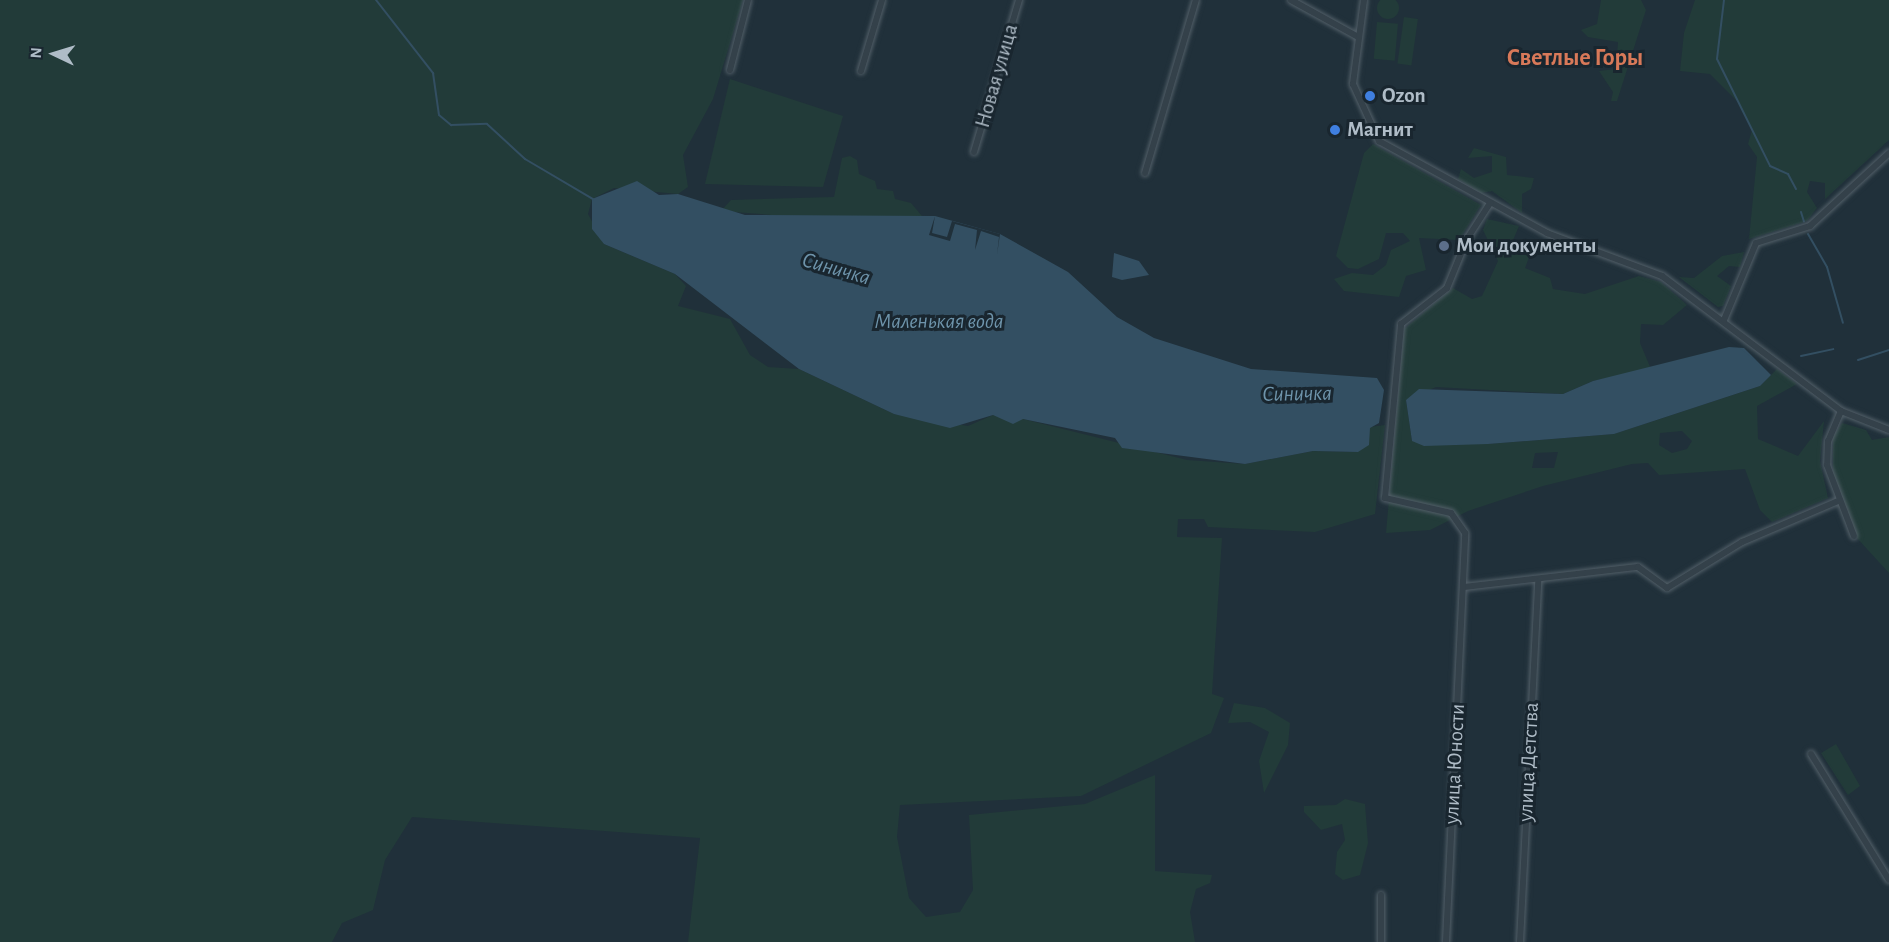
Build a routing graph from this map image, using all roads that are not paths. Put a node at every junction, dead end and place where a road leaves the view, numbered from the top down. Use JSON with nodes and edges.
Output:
{"nodes":[{"id":1,"x":748,"y":0,"type":"edge"},
{"id":2,"x":882,"y":0,"type":"edge"},
{"id":3,"x":1019,"y":0,"type":"edge"},
{"id":4,"x":1196,"y":0,"type":"edge"},
{"id":5,"x":1291,"y":0,"type":"edge"},
{"id":6,"x":1364,"y":0,"type":"edge"},
{"id":7,"x":1358,"y":37,"type":"junction"},
{"id":8,"x":730,"y":70,"type":"dead end"},
{"id":9,"x":861,"y":71,"type":"dead end"},
{"id":10,"x":974,"y":152,"type":"dead end"},
{"id":11,"x":1889,"y":153,"type":"edge"},
{"id":12,"x":1145,"y":173,"type":"dead end"},
{"id":13,"x":1490,"y":203,"type":"junction"},
{"id":14,"x":1724,"y":320,"type":"junction"},
{"id":15,"x":1841,"y":411,"type":"junction"},
{"id":16,"x":1889,"y":430,"type":"edge"},
{"id":17,"x":1838,"y":501,"type":"junction"},
{"id":18,"x":1854,"y":536,"type":"dead end"},
{"id":19,"x":1538,"y":581,"type":"junction"},
{"id":20,"x":1464,"y":586,"type":"junction"},
{"id":21,"x":1811,"y":754,"type":"dead end"},
{"id":22,"x":1889,"y":880,"type":"edge"},
{"id":23,"x":1381,"y":896,"type":"dead end"},
{"id":24,"x":1381,"y":942,"type":"edge"},
{"id":25,"x":1446,"y":942,"type":"edge"},
{"id":26,"x":1520,"y":942,"type":"edge"}],
"edges":[{"from":1,"to":8,"type":"street"},
{"from":2,"to":9,"type":"street"},
{"from":3,"to":10,"type":"street","name":"Новая улица"},
{"from":4,"to":12,"type":"street"},
{"from":5,"to":7,"type":"street"},
{"from":6,"to":7,"type":"street"},
{"from":7,"to":13,"type":"street"},
{"from":11,"to":14,"type":"street"},
{"from":13,"to":14,"type":"street"},
{"from":13,"to":20,"type":"street","name":"улица Юности"},
{"from":14,"to":15,"type":"street"},
{"from":15,"to":16,"type":"street"},
{"from":15,"to":17,"type":"street"},
{"from":17,"to":18,"type":"street"},
{"from":17,"to":19,"type":"street"},
{"from":19,"to":20,"type":"street"},
{"from":19,"to":26,"type":"street","name":"улица Детства"},
{"from":20,"to":25,"type":"street","name":"улица Юности"},
{"from":21,"to":22,"type":"street"},
{"from":23,"to":24,"type":"street"}]}
